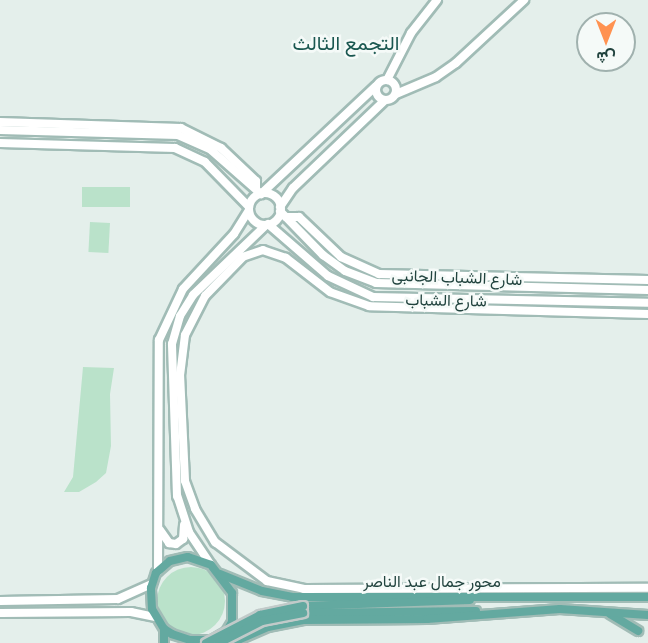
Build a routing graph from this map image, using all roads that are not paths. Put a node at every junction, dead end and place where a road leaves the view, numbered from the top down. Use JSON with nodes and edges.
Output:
{"nodes":[{"id":1,"x":437,"y":0,"type":"edge"},
{"id":2,"x":524,"y":0,"type":"edge"},
{"id":3,"x":387,"y":80,"type":"junction"},
{"id":4,"x":376,"y":86,"type":"junction"},
{"id":5,"x":396,"y":94,"type":"junction"},
{"id":6,"x":385,"y":100,"type":"junction"},
{"id":7,"x":0,"y":122,"type":"edge"},
{"id":8,"x":0,"y":130,"type":"edge"},
{"id":9,"x":149,"y":132,"type":"junction"},
{"id":10,"x":0,"y":143,"type":"edge"},
{"id":11,"x":149,"y":145,"type":"junction"},
{"id":12,"x":244,"y":179,"type":"junction"},
{"id":13,"x":233,"y":190,"type":"junction"},
{"id":14,"x":260,"y":192,"type":"junction"},
{"id":15,"x":249,"y":209,"type":"junction"},
{"id":16,"x":282,"y":212,"type":"junction"},
{"id":17,"x":267,"y":225,"type":"junction"},
{"id":18,"x":295,"y":228,"type":"junction"},
{"id":19,"x":234,"y":234,"type":"junction"},
{"id":20,"x":286,"y":241,"type":"junction"},
{"id":21,"x":244,"y":244,"type":"junction"},
{"id":22,"x":223,"y":263,"type":"junction"},
{"id":23,"x":228,"y":273,"type":"junction"},
{"id":24,"x":648,"y":280,"type":"edge"},
{"id":25,"x":648,"y":290,"type":"edge"},
{"id":26,"x":648,"y":303,"type":"edge"},
{"id":27,"x":648,"y":314,"type":"edge"},
{"id":28,"x":182,"y":436,"type":"junction"},
{"id":29,"x":174,"y":448,"type":"junction"},
{"id":30,"x":183,"y":520,"type":"junction"},
{"id":31,"x":160,"y":530,"type":"junction"},
{"id":32,"x":211,"y":565,"type":"junction"},
{"id":33,"x":158,"y":571,"type":"junction"},
{"id":34,"x":220,"y":574,"type":"junction"},
{"id":35,"x":152,"y":584,"type":"junction"},
{"id":36,"x":648,"y":588,"type":"edge"},
{"id":37,"x":387,"y":592,"type":"junction"},
{"id":38,"x":445,"y":593,"type":"junction"},
{"id":39,"x":491,"y":596,"type":"junction"},
{"id":40,"x":129,"y":597,"type":"junction"},
{"id":41,"x":648,"y":597,"type":"edge"},
{"id":42,"x":0,"y":601,"type":"edge"},
{"id":43,"x":131,"y":612,"type":"junction"},
{"id":44,"x":607,"y":612,"type":"junction"},
{"id":45,"x":0,"y":613,"type":"edge"},
{"id":46,"x":487,"y":613,"type":"junction"},
{"id":47,"x":648,"y":615,"type":"edge"},
{"id":48,"x":156,"y":617,"type":"junction"},
{"id":49,"x":164,"y":629,"type":"junction"},
{"id":50,"x":638,"y":631,"type":"dead end"},
{"id":51,"x":225,"y":633,"type":"junction"},
{"id":52,"x":249,"y":634,"type":"junction"},
{"id":53,"x":193,"y":642,"type":"edge"},
{"id":54,"x":164,"y":643,"type":"edge"},
{"id":55,"x":206,"y":643,"type":"edge"},
{"id":56,"x":219,"y":643,"type":"edge"},
{"id":57,"x":231,"y":643,"type":"edge"}],
"edges":[{"from":1,"to":3,"type":"main road"},
{"from":2,"to":5,"type":"main road"},
{"from":3,"to":4,"type":"main road"},
{"from":3,"to":5,"type":"main road"},
{"from":4,"to":6,"type":"main road"},
{"from":4,"to":14,"type":"main road"},
{"from":5,"to":6,"type":"main road"},
{"from":6,"to":16,"type":"main road"},
{"from":7,"to":14,"type":"main road"},
{"from":8,"to":9,"type":"main road"},
{"from":9,"to":11,"type":"main road"},
{"from":9,"to":12,"type":"main road"},
{"from":10,"to":11,"type":"main road"},
{"from":11,"to":13,"type":"main road"},
{"from":12,"to":13,"type":"main road"},
{"from":12,"to":14,"type":"main road"},
{"from":13,"to":15,"type":"main road"},
{"from":14,"to":15,"type":"main road"},
{"from":14,"to":16,"type":"main road"},
{"from":15,"to":17,"type":"main road"},
{"from":15,"to":19,"type":"main road"},
{"from":16,"to":17,"type":"main road"},
{"from":16,"to":18,"type":"main road","name":"شارع الشباب"},
{"from":16,"to":24,"type":"main road","name":"شارع الشباب الجانبى"},
{"from":17,"to":20,"type":"main road","name":"شارع الشباب"},
{"from":17,"to":21,"type":"main road"},
{"from":18,"to":20,"type":"main road"},
{"from":18,"to":25,"type":"main road","name":"شارع الشباب"},
{"from":19,"to":21,"type":"main road"},
{"from":19,"to":31,"type":"main road"},
{"from":20,"to":26,"type":"main road","name":"شارع الشباب"},
{"from":21,"to":22,"type":"main road"},
{"from":22,"to":23,"type":"main road"},
{"from":22,"to":29,"type":"main road"},
{"from":23,"to":27,"type":"main road","name":"شارع الشباب الجانبى"},
{"from":23,"to":28,"type":"main road"},
{"from":28,"to":29,"type":"main road"},
{"from":28,"to":37,"type":"main road"},
{"from":29,"to":30,"type":"main road"},
{"from":30,"to":31,"type":"main road"},
{"from":30,"to":32,"type":"main road"},
{"from":31,"to":33,"type":"main road"},
{"from":32,"to":33,"type":"main road"},
{"from":32,"to":34,"type":"main road"},
{"from":33,"to":35,"type":"main road"},
{"from":34,"to":37,"type":"main road","name":"محور جمال عبد الناصر"},
{"from":34,"to":51,"type":"main road"},
{"from":35,"to":40,"type":"main road"},
{"from":35,"to":48,"type":"main road"},
{"from":36,"to":38,"type":"main road"},
{"from":37,"to":38,"type":"main road","name":"محور جمال عبد الناصر"},
{"from":38,"to":39,"type":"main road","name":"محور جمال عبد الناصر"},
{"from":39,"to":41,"type":"main road","name":"محور جمال عبد الناصر"},
{"from":39,"to":55,"type":"main road","bridge":true},
{"from":40,"to":42,"type":"main road"},
{"from":40,"to":43,"type":"main road"},
{"from":43,"to":45,"type":"main road"},
{"from":43,"to":48,"type":"main road"},
{"from":44,"to":46,"type":"main road","name":"محور جمال عبد الناصر"},
{"from":44,"to":47,"type":"main road","name":"محور جمال عبد الناصر"},
{"from":44,"to":50,"type":"main road"},
{"from":46,"to":52,"type":"main road","name":"محور جمال عبد الناصر"},
{"from":46,"to":56,"type":"main road","bridge":true},
{"from":48,"to":49,"type":"main road"},
{"from":49,"to":53,"type":"main road"},
{"from":49,"to":54,"type":"main road"},
{"from":51,"to":52,"type":"main road"},
{"from":51,"to":53,"type":"main road"},
{"from":52,"to":57,"type":"main road","name":"محور جمال عبد الناصر"}]}
